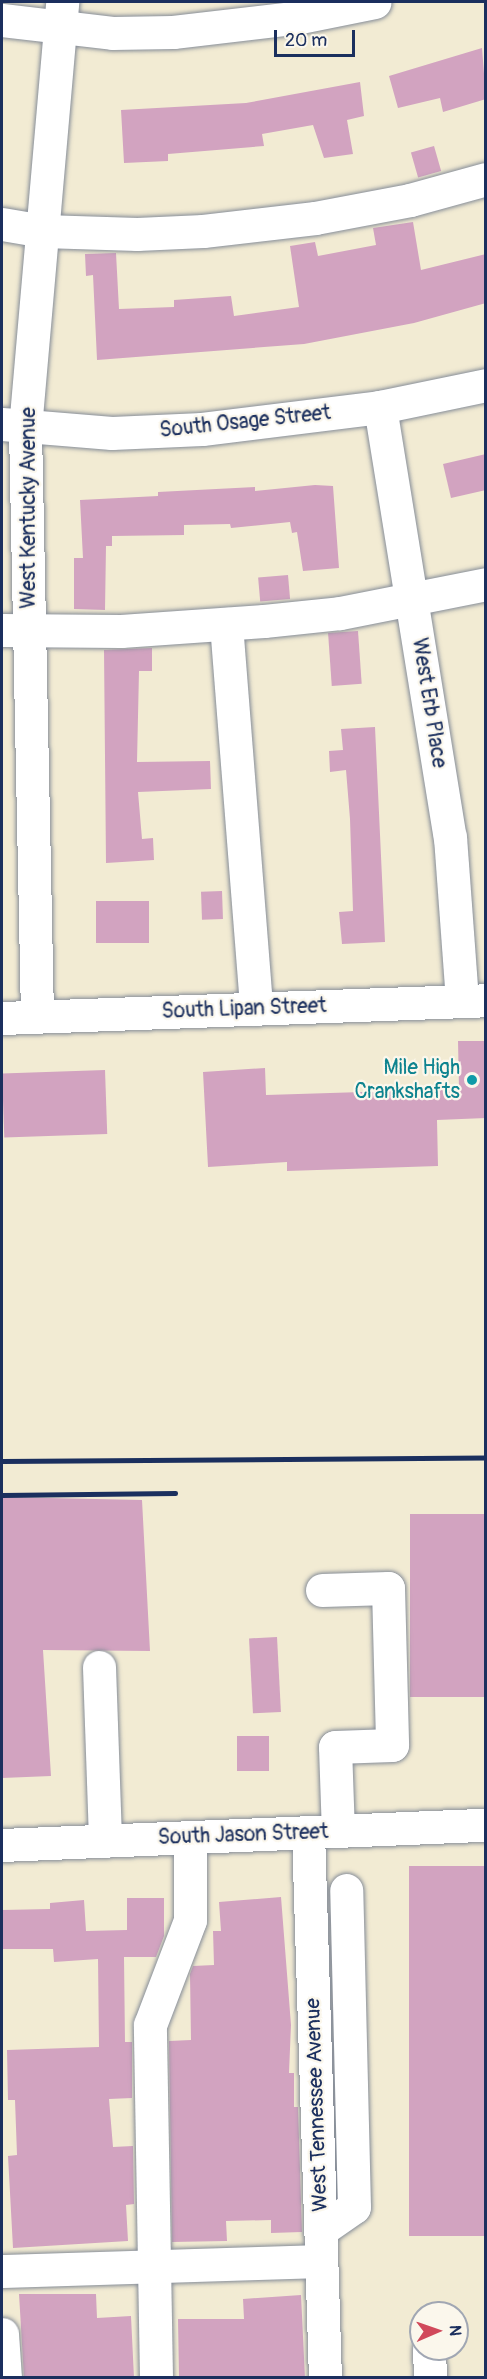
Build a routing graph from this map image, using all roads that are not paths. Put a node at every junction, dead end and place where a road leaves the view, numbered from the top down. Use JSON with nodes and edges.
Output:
{"nodes":[{"id":1,"x":375,"y":2,"type":"edge"},
{"id":2,"x":60,"y":15,"type":"edge"},
{"id":3,"x":2,"y":20,"type":"edge"},
{"id":4,"x":486,"y":179,"type":"edge"},
{"id":5,"x":2,"y":224,"type":"edge"},
{"id":6,"x":43,"y":231,"type":"junction"},
{"id":7,"x":486,"y":385,"type":"edge"},
{"id":8,"x":380,"y":407,"type":"junction"},
{"id":9,"x":14,"y":426,"type":"edge"},
{"id":10,"x":486,"y":584,"type":"edge"},
{"id":11,"x":412,"y":600,"type":"junction"},
{"id":12,"x":226,"y":624,"type":"junction"},
{"id":13,"x":16,"y":631,"type":"edge"},
{"id":14,"x":474,"y":1000,"type":"edge"},
{"id":15,"x":255,"y":1009,"type":"junction"},
{"id":16,"x":37,"y":1016,"type":"junction"},
{"id":17,"x":2,"y":1018,"type":"edge"},
{"id":18,"x":322,"y":1590,"type":"dead end"},
{"id":19,"x":99,"y":1667,"type":"dead end"},
{"id":20,"x":486,"y":1825,"type":"edge"},
{"id":21,"x":323,"y":1831,"type":"junction"},
{"id":22,"x":190,"y":1837,"type":"junction"},
{"id":23,"x":105,"y":1840,"type":"junction"},
{"id":24,"x":2,"y":1845,"type":"edge"},
{"id":25,"x":346,"y":1890,"type":"dead end"},
{"id":26,"x":321,"y":2245,"type":"junction"},
{"id":27,"x":153,"y":2266,"type":"junction"},
{"id":28,"x":2,"y":2271,"type":"edge"},
{"id":29,"x":2,"y":2334,"type":"edge"},
{"id":30,"x":429,"y":2361,"type":"edge"},
{"id":31,"x":4,"y":2378,"type":"edge"},
{"id":32,"x":156,"y":2378,"type":"edge"},
{"id":33,"x":325,"y":2378,"type":"edge"},
{"id":34,"x":430,"y":2378,"type":"edge"}],
"edges":[{"from":1,"to":2,"type":"street"},
{"from":2,"to":3,"type":"street"},
{"from":2,"to":6,"type":"street","name":"West Kentucky Avenue"},
{"from":4,"to":6,"type":"street"},
{"from":5,"to":6,"type":"street"},
{"from":6,"to":9,"type":"street","name":"West Kentucky Avenue"},
{"from":7,"to":8,"type":"street","name":"South Osage Street"},
{"from":8,"to":9,"type":"street","name":"South Osage Street"},
{"from":8,"to":11,"type":"street","name":"West Erb Place"},
{"from":9,"to":13,"type":"street","name":"West Kentucky Avenue"},
{"from":10,"to":11,"type":"street"},
{"from":11,"to":12,"type":"street"},
{"from":11,"to":14,"type":"street","name":"West Erb Place"},
{"from":12,"to":13,"type":"street"},
{"from":12,"to":15,"type":"street"},
{"from":13,"to":16,"type":"street","name":"West Kentucky Avenue"},
{"from":14,"to":15,"type":"street","name":"South Lipan Street"},
{"from":15,"to":16,"type":"street","name":"South Lipan Street"},
{"from":16,"to":17,"type":"street","name":"South Lipan Street"},
{"from":18,"to":21,"type":"street","name":"West Tennessee Avenue"},
{"from":19,"to":23,"type":"street"},
{"from":20,"to":21,"type":"street","name":"South Jason Street"},
{"from":21,"to":22,"type":"street","name":"South Jason Street"},
{"from":21,"to":26,"type":"street","name":"West Tennessee Avenue"},
{"from":22,"to":23,"type":"street","name":"South Jason Street"},
{"from":22,"to":27,"type":"street"},
{"from":23,"to":24,"type":"street","name":"South Jason Street"},
{"from":25,"to":26,"type":"street"},
{"from":26,"to":27,"type":"street"},
{"from":26,"to":33,"type":"street","name":"West Tennessee Avenue"},
{"from":27,"to":28,"type":"street"},
{"from":27,"to":32,"type":"street"},
{"from":29,"to":31,"type":"street"},
{"from":30,"to":34,"type":"street"}]}
